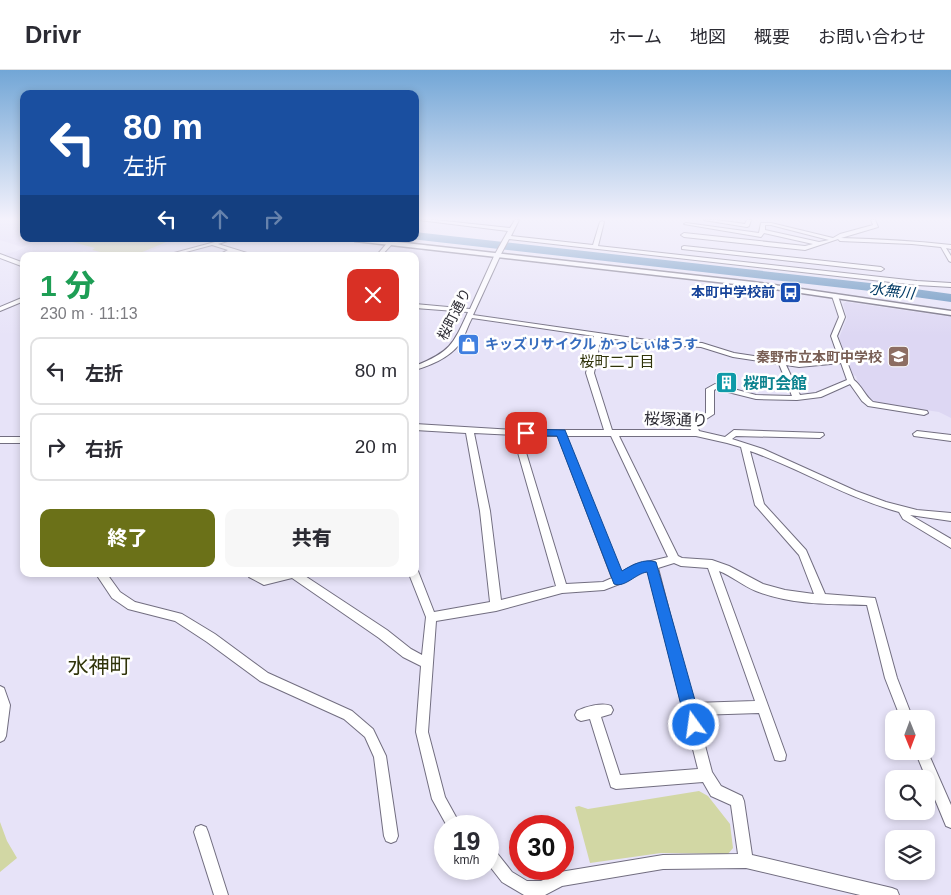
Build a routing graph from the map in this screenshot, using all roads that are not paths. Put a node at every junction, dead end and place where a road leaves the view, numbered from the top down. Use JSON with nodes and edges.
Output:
{"nodes":[{"id":1,"x":7,"y":258,"type":"edge"},
{"id":2,"x":496,"y":258,"type":"edge"},
{"id":3,"x":543,"y":258,"type":"edge"},
{"id":4,"x":705,"y":258,"type":"edge"},
{"id":5,"x":777,"y":258,"type":"edge"},
{"id":6,"x":807,"y":258,"type":"edge"},
{"id":7,"x":808,"y":262,"type":"junction"},
{"id":8,"x":20,"y":264,"type":"edge"},
{"id":9,"x":810,"y":270,"type":"junction"},
{"id":10,"x":881,"y":270,"type":"dead end"},
{"id":11,"x":951,"y":285,"type":"edge"},
{"id":12,"x":835,"y":296,"type":"junction"},
{"id":13,"x":20,"y":301,"type":"edge"},
{"id":14,"x":419,"y":306,"type":"edge"},
{"id":15,"x":0,"y":309,"type":"edge"},
{"id":16,"x":471,"y":313,"type":"junction"},
{"id":17,"x":951,"y":313,"type":"edge"},
{"id":18,"x":598,"y":335,"type":"junction"},
{"id":19,"x":843,"y":361,"type":"junction"},
{"id":20,"x":782,"y":363,"type":"junction"},
{"id":21,"x":419,"y":366,"type":"edge"},
{"id":22,"x":851,"y":381,"type":"junction"},
{"id":23,"x":797,"y":398,"type":"junction"},
{"id":24,"x":924,"y":413,"type":"dead end"},
{"id":25,"x":419,"y":427,"type":"edge"},
{"id":26,"x":469,"y":430,"type":"junction"},
{"id":27,"x":516,"y":433,"type":"junction"},
{"id":28,"x":561,"y":433,"type":"junction"},
{"id":29,"x":611,"y":433,"type":"junction"},
{"id":30,"x":696,"y":433,"type":"junction"},
{"id":31,"x":917,"y":434,"type":"dead end"},
{"id":32,"x":820,"y":435,"type":"dead end"},
{"id":33,"x":951,"y":438,"type":"edge"},
{"id":34,"x":727,"y":439,"type":"junction"},
{"id":35,"x":0,"y":440,"type":"edge"},
{"id":36,"x":20,"y":440,"type":"edge"},
{"id":37,"x":744,"y":445,"type":"junction"},
{"id":38,"x":903,"y":510,"type":"junction"},
{"id":39,"x":951,"y":517,"type":"edge"},
{"id":40,"x":951,"y":544,"type":"edge"},
{"id":41,"x":674,"y":559,"type":"junction"},
{"id":42,"x":712,"y":564,"type":"junction"},
{"id":43,"x":652,"y":566,"type":"junction"},
{"id":44,"x":103,"y":577,"type":"edge"},
{"id":45,"x":258,"y":577,"type":"edge"},
{"id":46,"x":280,"y":577,"type":"edge"},
{"id":47,"x":297,"y":577,"type":"edge"},
{"id":48,"x":415,"y":577,"type":"edge"},
{"id":49,"x":618,"y":580,"type":"junction"},
{"id":50,"x":562,"y":589,"type":"junction"},
{"id":51,"x":820,"y":598,"type":"junction"},
{"id":52,"x":496,"y":606,"type":"junction"},
{"id":53,"x":431,"y":617,"type":"junction"},
{"id":54,"x":426,"y":662,"type":"junction"},
{"id":55,"x":0,"y":692,"type":"edge"},
{"id":56,"x":762,"y":707,"type":"junction"},
{"id":57,"x":690,"y":709,"type":"junction"},
{"id":58,"x":903,"y":710,"type":"edge"},
{"id":59,"x":594,"y":713,"type":"dead end"},
{"id":60,"x":0,"y":736,"type":"edge"},
{"id":61,"x":780,"y":755,"type":"dead end"},
{"id":62,"x":925,"y":760,"type":"edge"},
{"id":63,"x":706,"y":775,"type":"junction"},
{"id":64,"x":448,"y":815,"type":"edge"},
{"id":65,"x":951,"y":821,"type":"edge"},
{"id":66,"x":200,"y":832,"type":"dead end"},
{"id":67,"x":391,"y":836,"type":"dead end"},
{"id":68,"x":746,"y":861,"type":"junction"},
{"id":69,"x":499,"y":866,"type":"edge"},
{"id":70,"x":221,"y":895,"type":"edge"},
{"id":71,"x":892,"y":895,"type":"edge"}],
"edges":[{"from":1,"to":8,"type":"street"},
{"from":2,"to":16,"type":"street","name":"桜町通り"},
{"from":3,"to":12,"type":"street"},
{"from":4,"to":9,"type":"street"},
{"from":5,"to":7,"type":"street"},
{"from":6,"to":7,"type":"street"},
{"from":7,"to":9,"type":"street"},
{"from":7,"to":10,"type":"street"},
{"from":9,"to":11,"type":"street"},
{"from":12,"to":17,"type":"street"},
{"from":12,"to":19,"type":"street"},
{"from":13,"to":15,"type":"street"},
{"from":14,"to":16,"type":"street"},
{"from":16,"to":18,"type":"street"},
{"from":16,"to":21,"type":"street","name":"桜町通り"},
{"from":18,"to":20,"type":"street"},
{"from":18,"to":29,"type":"street"},
{"from":19,"to":20,"type":"street"},
{"from":19,"to":22,"type":"street"},
{"from":20,"to":23,"type":"street"},
{"from":22,"to":23,"type":"street"},
{"from":22,"to":24,"type":"street"},
{"from":23,"to":30,"type":"street"},
{"from":25,"to":26,"type":"street","name":"桜塚通り"},
{"from":26,"to":27,"type":"street","name":"桜塚通り"},
{"from":26,"to":52,"type":"street"},
{"from":27,"to":28,"type":"street","name":"桜塚通り"},
{"from":27,"to":50,"type":"street"},
{"from":28,"to":29,"type":"street","name":"桜塚通り"},
{"from":28,"to":49,"type":"street"},
{"from":29,"to":30,"type":"street","name":"桜塚通り"},
{"from":29,"to":41,"type":"street"},
{"from":30,"to":34,"type":"street","name":"桜塚通り"},
{"from":31,"to":33,"type":"street"},
{"from":32,"to":34,"type":"street"},
{"from":34,"to":37,"type":"street","name":"桜塚通り"},
{"from":35,"to":36,"type":"street"},
{"from":37,"to":38,"type":"street","name":"桜塚通り"},
{"from":37,"to":51,"type":"street"},
{"from":38,"to":39,"type":"street","name":"桜塚通り"},
{"from":38,"to":40,"type":"street"},
{"from":41,"to":42,"type":"street"},
{"from":41,"to":43,"type":"street"},
{"from":42,"to":51,"type":"street"},
{"from":42,"to":56,"type":"street"},
{"from":43,"to":49,"type":"street"},
{"from":43,"to":57,"type":"street"},
{"from":44,"to":67,"type":"street"},
{"from":45,"to":46,"type":"street"},
{"from":47,"to":54,"type":"street"},
{"from":48,"to":53,"type":"street"},
{"from":49,"to":50,"type":"street"},
{"from":50,"to":52,"type":"street"},
{"from":51,"to":58,"type":"street"},
{"from":52,"to":53,"type":"street"},
{"from":53,"to":54,"type":"street"},
{"from":54,"to":64,"type":"street"},
{"from":55,"to":60,"type":"street"},
{"from":56,"to":57,"type":"street"},
{"from":56,"to":61,"type":"street"},
{"from":57,"to":63,"type":"street"},
{"from":59,"to":63,"type":"street"},
{"from":62,"to":65,"type":"street"},
{"from":63,"to":68,"type":"street"},
{"from":66,"to":70,"type":"street"},
{"from":68,"to":69,"type":"street"},
{"from":68,"to":71,"type":"street"}]}
